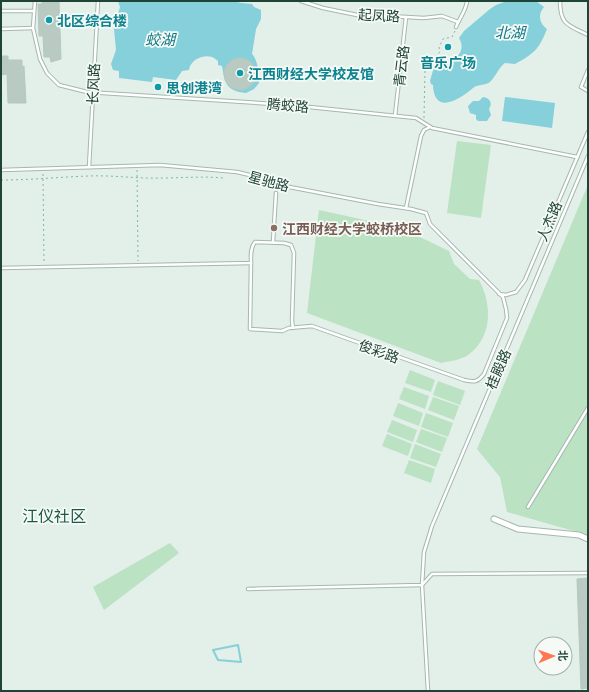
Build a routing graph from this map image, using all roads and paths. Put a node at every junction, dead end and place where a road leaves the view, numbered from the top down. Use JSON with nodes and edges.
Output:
{"nodes":[{"id":1,"x":34,"y":1,"type":"edge"},
{"id":2,"x":98,"y":1,"type":"edge"},
{"id":3,"x":301,"y":1,"type":"edge"},
{"id":4,"x":468,"y":1,"type":"edge"},
{"id":5,"x":560,"y":1,"type":"edge"},
{"id":6,"x":1,"y":11,"type":"edge"},
{"id":7,"x":33,"y":11,"type":"junction"},
{"id":8,"x":406,"y":17,"type":"junction"},
{"id":9,"x":458,"y":22,"type":"junction"},
{"id":10,"x":456,"y":26,"type":"joint"},
{"id":11,"x":33,"y":28,"type":"junction"},
{"id":12,"x":1,"y":29,"type":"edge"},
{"id":13,"x":588,"y":35,"type":"edge"},
{"id":14,"x":588,"y":70,"type":"edge"},
{"id":15,"x":588,"y":91,"type":"edge"},
{"id":16,"x":93,"y":93,"type":"junction"},
{"id":17,"x":395,"y":116,"type":"junction"},
{"id":18,"x":423,"y":122,"type":"junction"},
{"id":19,"x":430,"y":127,"type":"junction"},
{"id":20,"x":588,"y":132,"type":"edge"},
{"id":21,"x":588,"y":156,"type":"edge"},
{"id":22,"x":577,"y":157,"type":"junction"},
{"id":23,"x":137,"y":165,"type":"junction"},
{"id":24,"x":89,"y":167,"type":"junction"},
{"id":25,"x":42,"y":169,"type":"junction"},
{"id":26,"x":1,"y":170,"type":"edge"},
{"id":27,"x":137,"y":178,"type":"junction"},
{"id":28,"x":223,"y":178,"type":"dead end"},
{"id":29,"x":43,"y":179,"type":"junction"},
{"id":30,"x":1,"y":180,"type":"edge"},
{"id":31,"x":276,"y":193,"type":"dead end"},
{"id":32,"x":406,"y":208,"type":"junction"},
{"id":33,"x":273,"y":242,"type":"junction"},
{"id":34,"x":251,"y":263,"type":"junction"},
{"id":35,"x":138,"y":266,"type":"junction"},
{"id":36,"x":44,"y":267,"type":"junction"},
{"id":37,"x":1,"y":268,"type":"edge"},
{"id":38,"x":498,"y":294,"type":"junction"},
{"id":39,"x":293,"y":328,"type":"junction"},
{"id":40,"x":588,"y":408,"type":"edge"},
{"id":41,"x":528,"y":507,"type":"dead end"},
{"id":42,"x":494,"y":519,"type":"dead end"},
{"id":43,"x":588,"y":539,"type":"edge"},
{"id":44,"x":588,"y":573,"type":"edge"},
{"id":45,"x":422,"y":585,"type":"junction"},
{"id":46,"x":248,"y":589,"type":"dead end"},
{"id":47,"x":428,"y":691,"type":"edge"}],
"edges":[{"from":1,"to":7,"type":"lane","name":"腾蛟路"},
{"from":2,"to":16,"type":"lane","name":"长风路"},
{"from":3,"to":8,"type":"lane","name":"起凤路"},
{"from":4,"to":9,"type":"lane"},
{"from":5,"to":13,"type":"lane"},
{"from":6,"to":7,"type":"lane"},
{"from":7,"to":11,"type":"lane","name":"腾蛟路"},
{"from":8,"to":9,"type":"lane","name":"起凤路"},
{"from":8,"to":17,"type":"lane","name":"青云路"},
{"from":9,"to":10,"type":"lane"},
{"from":10,"to":18,"type":"path"},
{"from":11,"to":12,"type":"lane"},
{"from":11,"to":16,"type":"lane","name":"腾蛟路"},
{"from":14,"to":15,"type":"lane"},
{"from":16,"to":17,"type":"lane","name":"腾蛟路"},
{"from":16,"to":24,"type":"lane","name":"长风路"},
{"from":17,"to":18,"type":"lane","name":"腾蛟路"},
{"from":18,"to":19,"type":"lane","name":"腾蛟路"},
{"from":19,"to":22,"type":"lane","name":"腾蛟路"},
{"from":19,"to":32,"type":"lane"},
{"from":20,"to":22,"type":"lane","name":"人杰路"},
{"from":21,"to":45,"type":"lane","name":"桂殿路"},
{"from":22,"to":38,"type":"lane","name":"人杰路"},
{"from":23,"to":24,"type":"lane","name":"星驰路"},
{"from":23,"to":27,"type":"path"},
{"from":23,"to":32,"type":"lane","name":"星驰路"},
{"from":24,"to":25,"type":"lane","name":"星驰路"},
{"from":25,"to":26,"type":"lane","name":"星驰路"},
{"from":25,"to":29,"type":"path"},
{"from":27,"to":28,"type":"path"},
{"from":27,"to":29,"type":"path"},
{"from":27,"to":35,"type":"path"},
{"from":29,"to":30,"type":"path"},
{"from":29,"to":36,"type":"path"},
{"from":31,"to":33,"type":"lane"},
{"from":32,"to":38,"type":"lane","name":"星驰路"},
{"from":33,"to":34,"type":"lane"},
{"from":33,"to":39,"type":"lane"},
{"from":34,"to":35,"type":"lane"},
{"from":34,"to":39,"type":"lane","name":"俊彩路"},
{"from":35,"to":36,"type":"lane"},
{"from":36,"to":37,"type":"lane"},
{"from":38,"to":39,"type":"lane","name":"俊彩路"},
{"from":40,"to":41,"type":"lane"},
{"from":42,"to":43,"type":"street"},
{"from":44,"to":45,"type":"lane"},
{"from":45,"to":46,"type":"lane"},
{"from":45,"to":47,"type":"lane","name":"桂殿路"}]}
